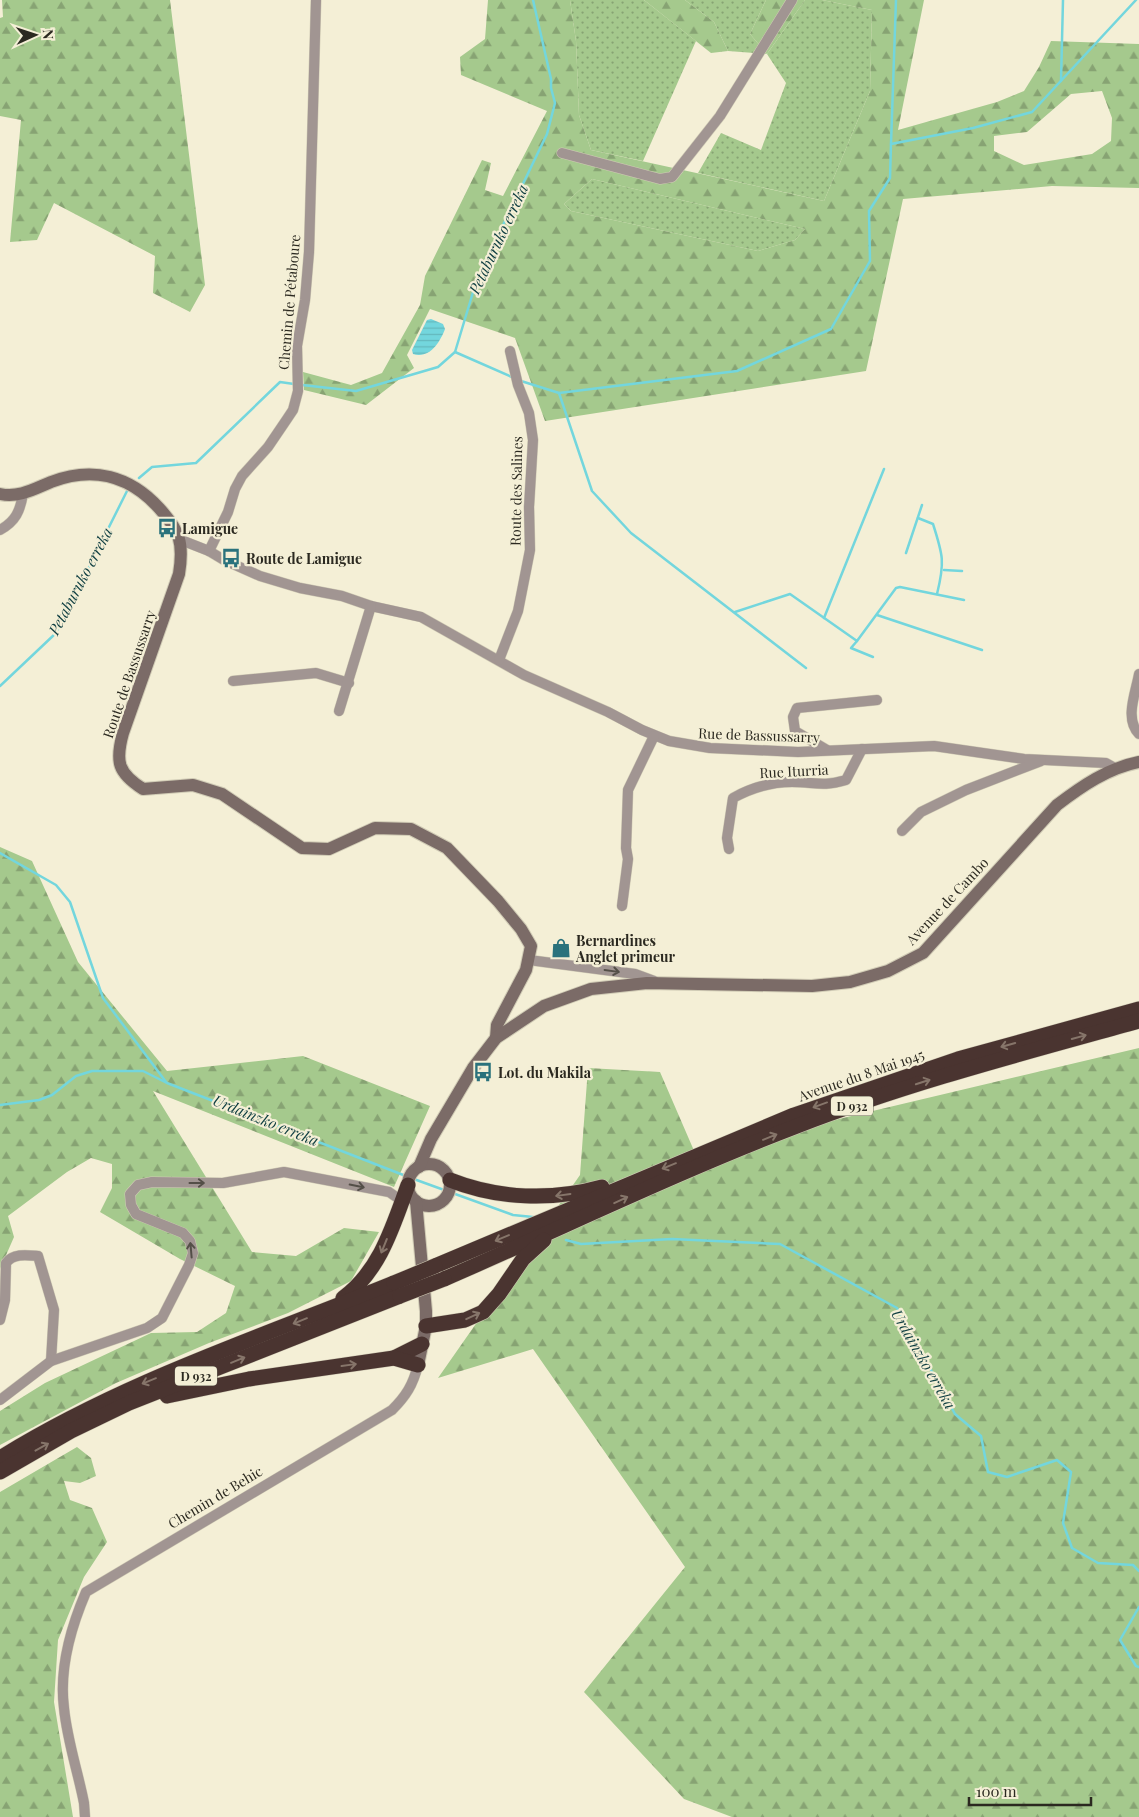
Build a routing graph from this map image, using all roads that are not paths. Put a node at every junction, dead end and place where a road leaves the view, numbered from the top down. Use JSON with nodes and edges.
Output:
{"nodes":[{"id":1,"x":316,"y":0,"type":"edge"},
{"id":2,"x":792,"y":0,"type":"edge"},
{"id":3,"x":562,"y":153,"type":"dead end"},
{"id":4,"x":510,"y":351,"type":"dead end"},
{"id":5,"x":0,"y":494,"type":"edge"},
{"id":6,"x":23,"y":494,"type":"junction"},
{"id":7,"x":0,"y":530,"type":"edge"},
{"id":8,"x":181,"y":540,"type":"junction"},
{"id":9,"x":209,"y":551,"type":"junction"},
{"id":10,"x":372,"y":606,"type":"junction"},
{"id":11,"x":499,"y":660,"type":"junction"},
{"id":12,"x":1139,"y":674,"type":"edge"},
{"id":13,"x":233,"y":681,"type":"dead end"},
{"id":14,"x":349,"y":683,"type":"junction"},
{"id":15,"x":877,"y":700,"type":"dead end"},
{"id":16,"x":339,"y":711,"type":"dead end"},
{"id":17,"x":1139,"y":734,"type":"edge"},
{"id":18,"x":654,"y":736,"type":"junction"},
{"id":19,"x":862,"y":749,"type":"junction"},
{"id":20,"x":828,"y":751,"type":"junction"},
{"id":21,"x":1042,"y":760,"type":"junction"},
{"id":22,"x":1139,"y":762,"type":"edge"},
{"id":23,"x":1115,"y":768,"type":"junction"},
{"id":24,"x":902,"y":831,"type":"dead end"},
{"id":25,"x":729,"y":849,"type":"dead end"},
{"id":26,"x":622,"y":906,"type":"dead end"},
{"id":27,"x":529,"y":960,"type":"junction"},
{"id":28,"x":655,"y":982,"type":"junction"},
{"id":29,"x":1139,"y":1008,"type":"edge"},
{"id":30,"x":1139,"y":1021,"type":"edge"},
{"id":31,"x":496,"y":1038,"type":"junction"},
{"id":32,"x":431,"y":1139,"type":"junction"},
{"id":33,"x":435,"y":1165,"type":"junction"},
{"id":34,"x":412,"y":1176,"type":"junction"},
{"id":35,"x":644,"y":1176,"type":"junction"},
{"id":36,"x":449,"y":1188,"type":"junction"},
{"id":37,"x":409,"y":1201,"type":"junction"},
{"id":38,"x":429,"y":1206,"type":"junction"},
{"id":39,"x":418,"y":1226,"type":"junction"},
{"id":40,"x":549,"y":1226,"type":"junction"},
{"id":41,"x":397,"y":1289,"type":"junction"},
{"id":42,"x":326,"y":1311,"type":"junction"},
{"id":43,"x":0,"y":1320,"type":"edge"},
{"id":44,"x":426,"y":1326,"type":"junction"},
{"id":45,"x":422,"y":1344,"type":"junction"},
{"id":46,"x":394,"y":1358,"type":"junction"},
{"id":47,"x":52,"y":1361,"type":"junction"},
{"id":48,"x":418,"y":1365,"type":"junction"},
{"id":49,"x":0,"y":1400,"type":"edge"},
{"id":50,"x":129,"y":1403,"type":"junction"},
{"id":51,"x":0,"y":1458,"type":"edge"},
{"id":52,"x":0,"y":1472,"type":"edge"},
{"id":53,"x":85,"y":1817,"type":"edge"}],
"edges":[{"from":1,"to":9,"type":"street","name":"Chemin de Pétaboure"},
{"from":2,"to":3,"type":"street"},
{"from":4,"to":11,"type":"street","name":"Route des Salines"},
{"from":5,"to":6,"type":"street"},
{"from":6,"to":7,"type":"street"},
{"from":6,"to":8,"type":"street"},
{"from":8,"to":9,"type":"street"},
{"from":8,"to":27,"type":"street","name":"Route de Bassussarry"},
{"from":9,"to":10,"type":"street"},
{"from":10,"to":11,"type":"street","name":"Rue de Bassussarry"},
{"from":10,"to":14,"type":"street"},
{"from":11,"to":18,"type":"street","name":"Rue de Bassussarry"},
{"from":12,"to":17,"type":"street"},
{"from":13,"to":14,"type":"street"},
{"from":14,"to":16,"type":"street"},
{"from":15,"to":20,"type":"street"},
{"from":18,"to":20,"type":"street","name":"Rue de Bassussarry"},
{"from":18,"to":26,"type":"street"},
{"from":19,"to":20,"type":"street","name":"Rue de Bassussarry"},
{"from":19,"to":21,"type":"street","name":"Rue de Bassussarry"},
{"from":19,"to":25,"type":"street","name":"Rue Iturria"},
{"from":21,"to":23,"type":"street","name":"Rue de Bassussarry"},
{"from":21,"to":24,"type":"street"},
{"from":22,"to":23,"type":"street","name":"Avenue de Cambo"},
{"from":23,"to":28,"type":"street","name":"Avenue de Cambo"},
{"from":27,"to":28,"type":"street","name":"Avenue de Cambo","one_way":true},
{"from":27,"to":31,"type":"street"},
{"from":28,"to":31,"type":"street","name":"Avenue de Cambo"},
{"from":29,"to":35,"type":"highway","name":"Avenue du 8 Mai 1945","number":"D 932","one_way":true},
{"from":40,"to":30,"type":"highway","name":"Avenue du 8 Mai 1945","number":"D 932","one_way":true},
{"from":31,"to":32,"type":"street","name":"Avenue de Cambo"},
{"from":32,"to":33,"type":"street"},
{"from":32,"to":34,"type":"street","name":"Avenue de Cambo"},
{"from":33,"to":34,"type":"street"},
{"from":33,"to":36,"type":"street"},
{"from":34,"to":37,"type":"highway"},
{"from":35,"to":36,"type":"highway","one_way":true},
{"from":35,"to":40,"type":"highway","name":"Avenue du 8 Mai 1945","number":"D 932"},
{"from":36,"to":38,"type":"street"},
{"from":37,"to":38,"type":"street"},
{"from":37,"to":39,"type":"street","name":"Chemin de Behic"},
{"from":37,"to":42,"type":"highway","one_way":true},
{"from":47,"to":37,"type":"street","one_way":true},
{"from":38,"to":39,"type":"street"},
{"from":39,"to":44,"type":"street","name":"Chemin de Behic"},
{"from":40,"to":41,"type":"highway","number":"D 932","one_way":true,"bridge":true},
{"from":40,"to":41,"type":"highway","number":"D 932","bridge":true},
{"from":44,"to":40,"type":"highway","one_way":true},
{"from":41,"to":42,"type":"highway","number":"D 932"},
{"from":50,"to":41,"type":"highway","number":"D 932","one_way":true},
{"from":42,"to":51,"type":"highway","number":"D 932","one_way":true},
{"from":43,"to":47,"type":"street"},
{"from":44,"to":45,"type":"street","name":"Chemin de Behic"},
{"from":45,"to":46,"type":"highway"},
{"from":45,"to":48,"type":"street","name":"Chemin de Behic"},
{"from":46,"to":48,"type":"highway"},
{"from":50,"to":46,"type":"highway","one_way":true},
{"from":47,"to":49,"type":"street"},
{"from":48,"to":53,"type":"street","name":"Chemin de Behic"},
{"from":52,"to":50,"type":"highway","number":"D 932","one_way":true}]}
